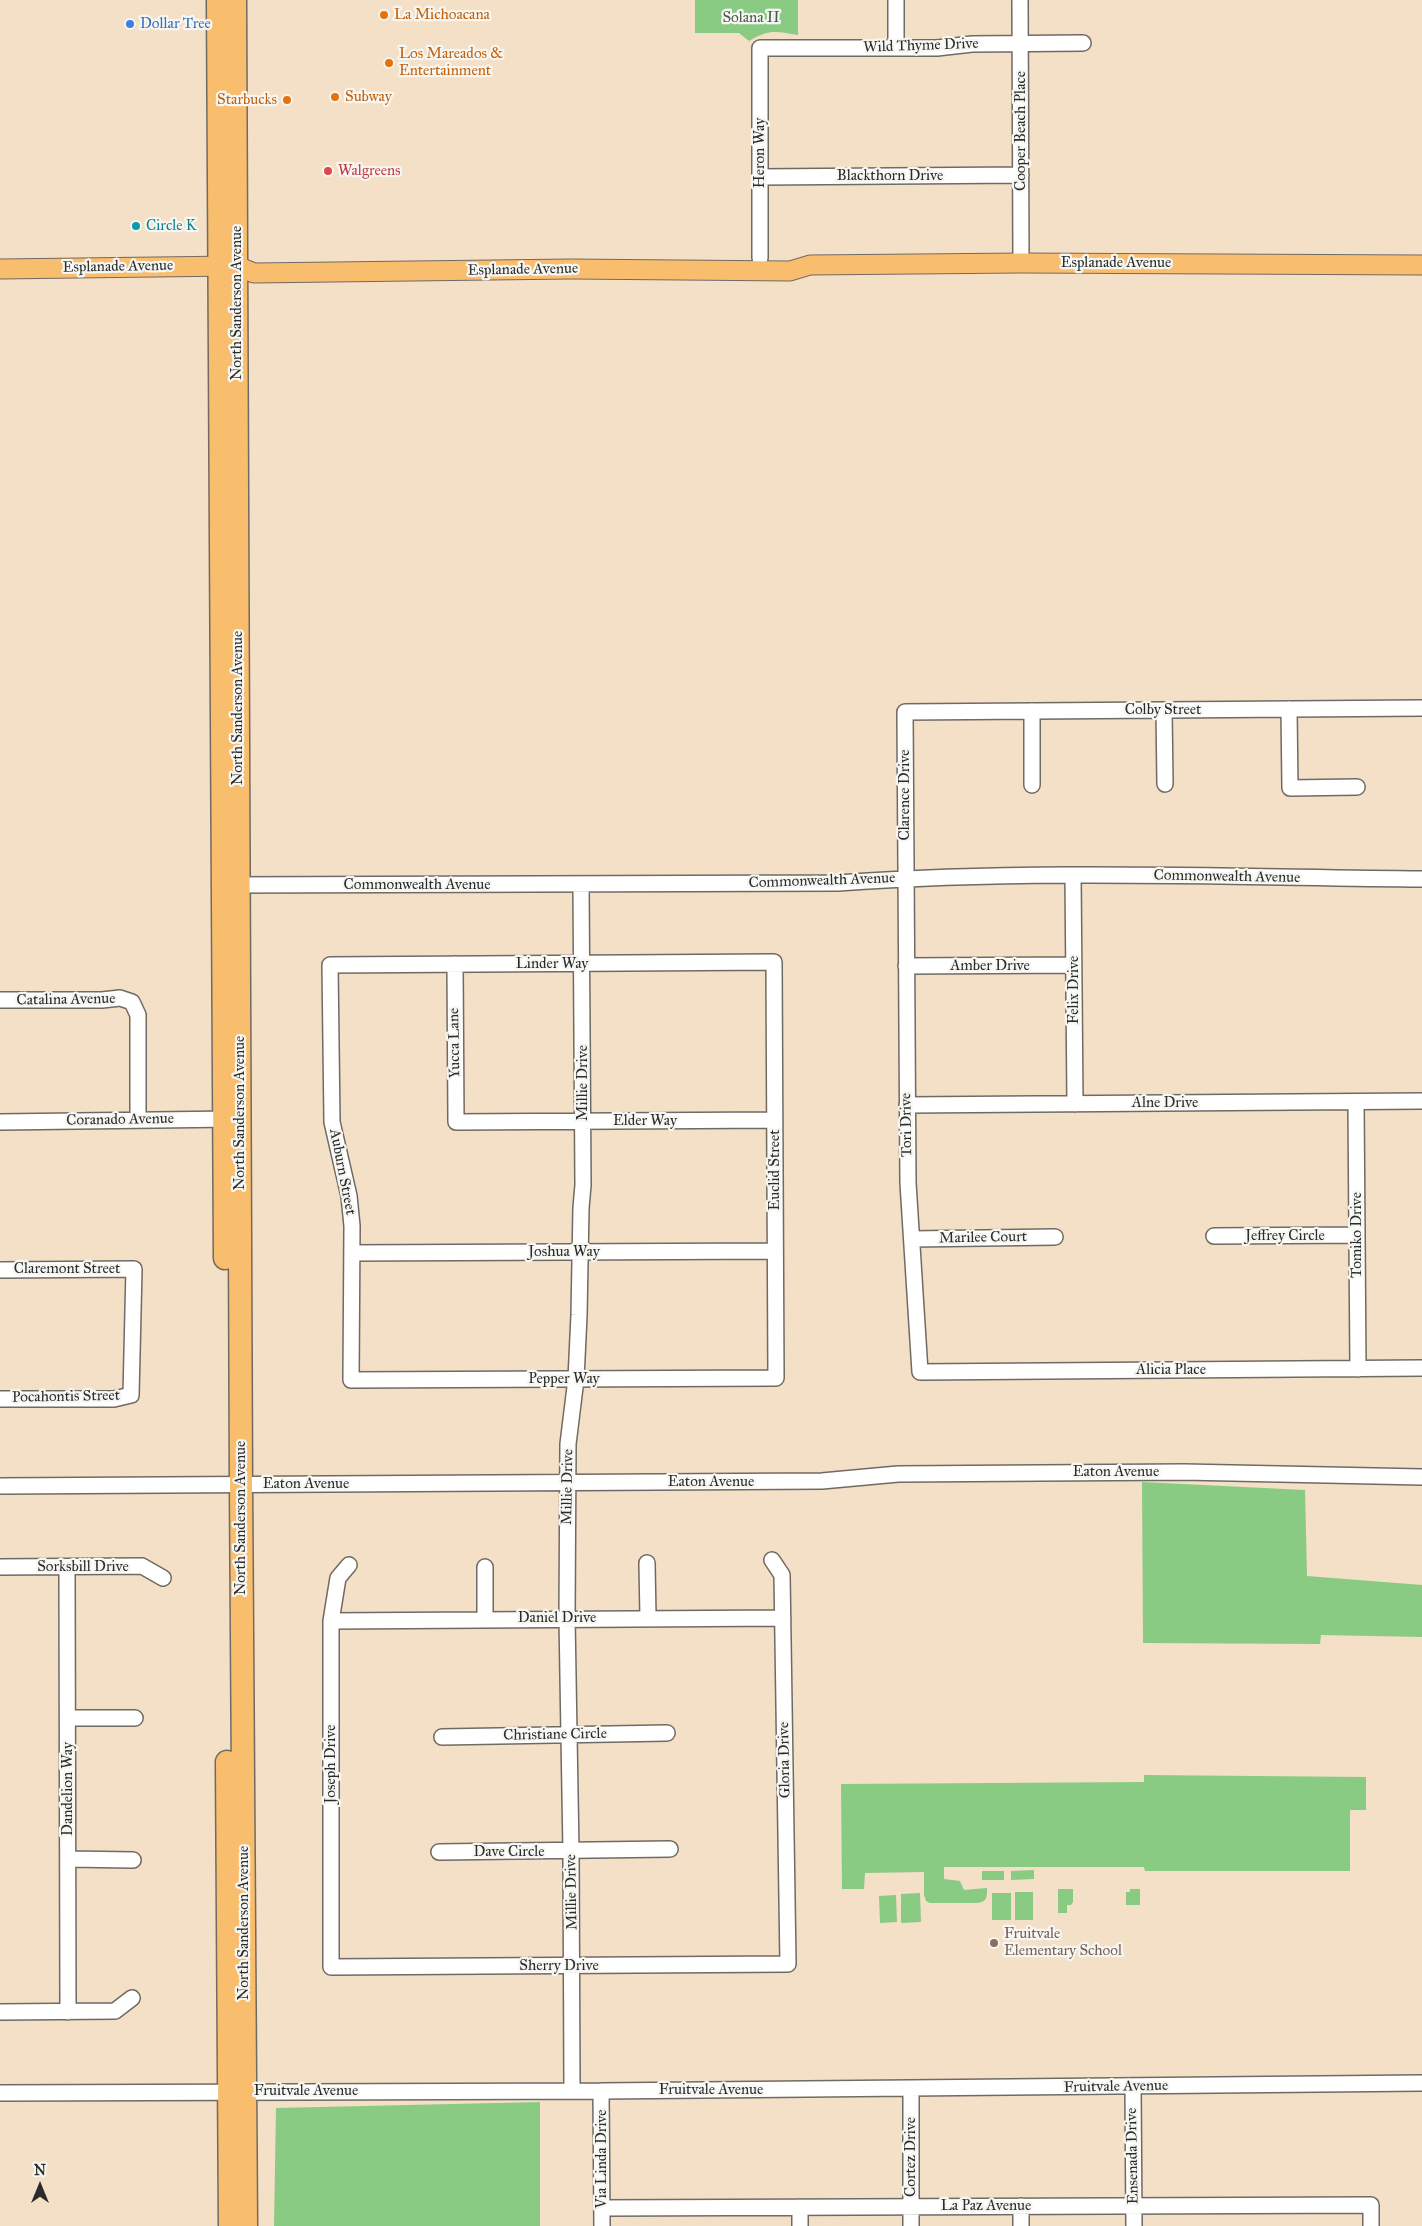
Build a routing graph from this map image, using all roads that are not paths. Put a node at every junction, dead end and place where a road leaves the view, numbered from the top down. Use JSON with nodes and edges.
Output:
{"nodes":[{"id":1,"x":218,"y":0,"type":"edge"},
{"id":2,"x":235,"y":0,"type":"edge"},
{"id":3,"x":896,"y":0,"type":"edge"},
{"id":4,"x":1020,"y":0,"type":"edge"},
{"id":5,"x":1083,"y":43,"type":"dead end"},
{"id":6,"x":1020,"y":44,"type":"junction"},
{"id":7,"x":760,"y":48,"type":"joint"},
{"id":8,"x":896,"y":48,"type":"junction"},
{"id":9,"x":1021,"y":175,"type":"junction"},
{"id":10,"x":760,"y":177,"type":"junction"},
{"id":11,"x":760,"y":258,"type":"junction"},
{"id":12,"x":1021,"y":263,"type":"junction"},
{"id":13,"x":810,"y":265,"type":"junction"},
{"id":14,"x":1422,"y":265,"type":"edge"},
{"id":15,"x":228,"y":266,"type":"junction"},
{"id":16,"x":0,"y":269,"type":"edge"},
{"id":17,"x":1422,"y":708,"type":"edge"},
{"id":18,"x":1289,"y":709,"type":"junction"},
{"id":19,"x":1164,"y":710,"type":"junction"},
{"id":20,"x":1032,"y":711,"type":"junction"},
{"id":21,"x":904,"y":712,"type":"joint"},
{"id":22,"x":1165,"y":784,"type":"dead end"},
{"id":23,"x":1032,"y":785,"type":"dead end"},
{"id":24,"x":1357,"y":787,"type":"dead end"},
{"id":25,"x":1073,"y":875,"type":"junction"},
{"id":26,"x":906,"y":878,"type":"junction"},
{"id":27,"x":1422,"y":879,"type":"edge"},
{"id":28,"x":581,"y":884,"type":"junction"},
{"id":29,"x":230,"y":885,"type":"junction"},
{"id":30,"x":774,"y":962,"type":"joint"},
{"id":31,"x":455,"y":964,"type":"junction"},
{"id":32,"x":583,"y":964,"type":"junction"},
{"id":33,"x":330,"y":965,"type":"joint"},
{"id":34,"x":1074,"y":965,"type":"junction"},
{"id":35,"x":906,"y":966,"type":"junction"},
{"id":36,"x":0,"y":1000,"type":"edge"},
{"id":37,"x":1356,"y":1102,"type":"junction"},
{"id":38,"x":1422,"y":1102,"type":"edge"},
{"id":39,"x":1075,"y":1104,"type":"junction"},
{"id":40,"x":907,"y":1105,"type":"junction"},
{"id":41,"x":232,"y":1119,"type":"junction"},
{"id":42,"x":138,"y":1120,"type":"junction"},
{"id":43,"x":775,"y":1120,"type":"junction"},
{"id":44,"x":583,"y":1121,"type":"junction"},
{"id":45,"x":0,"y":1122,"type":"edge"},
{"id":46,"x":456,"y":1122,"type":"joint"},
{"id":47,"x":1356,"y":1235,"type":"junction"},
{"id":48,"x":1214,"y":1236,"type":"dead end"},
{"id":49,"x":1055,"y":1237,"type":"dead end"},
{"id":50,"x":912,"y":1239,"type":"junction"},
{"id":51,"x":775,"y":1251,"type":"junction"},
{"id":52,"x":580,"y":1252,"type":"junction"},
{"id":53,"x":352,"y":1253,"type":"junction"},
{"id":54,"x":0,"y":1270,"type":"edge"},
{"id":55,"x":1422,"y":1368,"type":"edge"},
{"id":56,"x":1358,"y":1369,"type":"junction"},
{"id":57,"x":920,"y":1372,"type":"joint"},
{"id":58,"x":776,"y":1378,"type":"joint"},
{"id":59,"x":576,"y":1379,"type":"junction"},
{"id":60,"x":351,"y":1380,"type":"joint"},
{"id":61,"x":131,"y":1395,"type":"joint"},
{"id":62,"x":0,"y":1399,"type":"edge"},
{"id":63,"x":1422,"y":1477,"type":"edge"},
{"id":64,"x":568,"y":1483,"type":"junction"},
{"id":65,"x":233,"y":1485,"type":"junction"},
{"id":66,"x":0,"y":1486,"type":"edge"},
{"id":67,"x":772,"y":1560,"type":"dead end"},
{"id":68,"x":647,"y":1563,"type":"dead end"},
{"id":69,"x":349,"y":1565,"type":"dead end"},
{"id":70,"x":0,"y":1567,"type":"edge"},
{"id":71,"x":67,"y":1567,"type":"junction"},
{"id":72,"x":485,"y":1567,"type":"dead end"},
{"id":73,"x":163,"y":1578,"type":"dead end"},
{"id":74,"x":485,"y":1618,"type":"junction"},
{"id":75,"x":566,"y":1618,"type":"junction"},
{"id":76,"x":648,"y":1618,"type":"junction"},
{"id":77,"x":783,"y":1618,"type":"junction"},
{"id":78,"x":331,"y":1621,"type":"junction"},
{"id":79,"x":68,"y":1718,"type":"junction"},
{"id":80,"x":135,"y":1718,"type":"dead end"},
{"id":81,"x":667,"y":1733,"type":"dead end"},
{"id":82,"x":569,"y":1735,"type":"junction"},
{"id":83,"x":442,"y":1737,"type":"dead end"},
{"id":84,"x":670,"y":1849,"type":"dead end"},
{"id":85,"x":439,"y":1852,"type":"dead end"},
{"id":86,"x":571,"y":1852,"type":"junction"},
{"id":87,"x":68,"y":1859,"type":"junction"},
{"id":88,"x":133,"y":1860,"type":"dead end"},
{"id":89,"x":788,"y":1964,"type":"joint"},
{"id":90,"x":572,"y":1966,"type":"junction"},
{"id":91,"x":331,"y":1967,"type":"joint"},
{"id":92,"x":132,"y":1998,"type":"dead end"},
{"id":93,"x":0,"y":2012,"type":"edge"},
{"id":94,"x":68,"y":2012,"type":"junction"},
{"id":95,"x":1422,"y":2083,"type":"edge"},
{"id":96,"x":1132,"y":2087,"type":"junction"},
{"id":97,"x":911,"y":2089,"type":"junction"},
{"id":98,"x":237,"y":2091,"type":"junction"},
{"id":99,"x":572,"y":2091,"type":"junction"},
{"id":100,"x":601,"y":2091,"type":"junction"},
{"id":101,"x":0,"y":2093,"type":"edge"},
{"id":102,"x":1021,"y":2206,"type":"junction"},
{"id":103,"x":1134,"y":2206,"type":"junction"},
{"id":104,"x":800,"y":2207,"type":"junction"},
{"id":105,"x":911,"y":2207,"type":"junction"},
{"id":106,"x":602,"y":2208,"type":"junction"},
{"id":107,"x":230,"y":2226,"type":"edge"},
{"id":108,"x":246,"y":2226,"type":"edge"},
{"id":109,"x":602,"y":2226,"type":"edge"},
{"id":110,"x":800,"y":2226,"type":"edge"},
{"id":111,"x":911,"y":2226,"type":"edge"},
{"id":112,"x":1021,"y":2226,"type":"edge"},
{"id":113,"x":1134,"y":2226,"type":"edge"},
{"id":114,"x":1371,"y":2226,"type":"edge"}],
"edges":[{"from":1,"to":15,"type":"highway","name":"North Sanderson Avenue"},
{"from":2,"to":15,"type":"highway","name":"North Sanderson Avenue"},
{"from":3,"to":8,"type":"street"},
{"from":4,"to":6,"type":"street","name":"Cooper Beach Place"},
{"from":5,"to":6,"type":"street","name":"Wild Thyme Drive"},
{"from":6,"to":8,"type":"street","name":"Wild Thyme Drive"},
{"from":6,"to":9,"type":"street","name":"Cooper Beach Place"},
{"from":7,"to":8,"type":"street","name":"Wild Thyme Drive"},
{"from":7,"to":10,"type":"street","name":"Heron Way"},
{"from":9,"to":10,"type":"street","name":"Blackthorn Drive"},
{"from":9,"to":12,"type":"street","name":"Cooper Beach Place"},
{"from":10,"to":11,"type":"street","name":"Heron Way"},
{"from":11,"to":13,"type":"main road","name":"Esplanade Avenue"},
{"from":11,"to":15,"type":"main road","name":"Esplanade Avenue"},
{"from":12,"to":13,"type":"main road","name":"Esplanade Avenue"},
{"from":12,"to":14,"type":"main road","name":"Esplanade Avenue"},
{"from":13,"to":15,"type":"main road","name":"Esplanade Avenue"},
{"from":15,"to":16,"type":"main road","name":"Esplanade Avenue"},
{"from":15,"to":29,"type":"highway","name":"North Sanderson Avenue"},
{"from":17,"to":18,"type":"street","name":"Colby Street"},
{"from":18,"to":19,"type":"street","name":"Colby Street"},
{"from":18,"to":24,"type":"street"},
{"from":19,"to":20,"type":"street","name":"Colby Street"},
{"from":19,"to":22,"type":"street"},
{"from":20,"to":21,"type":"street","name":"Colby Street"},
{"from":20,"to":23,"type":"street"},
{"from":21,"to":26,"type":"street","name":"Clarence Drive"},
{"from":25,"to":26,"type":"street","name":"Commonwealth Avenue"},
{"from":25,"to":27,"type":"street","name":"Commonwealth Avenue"},
{"from":25,"to":34,"type":"street","name":"Felix Drive"},
{"from":26,"to":28,"type":"street","name":"Commonwealth Avenue"},
{"from":26,"to":35,"type":"street","name":"Tori Drive"},
{"from":28,"to":29,"type":"street","name":"Commonwealth Avenue"},
{"from":28,"to":32,"type":"street","name":"Millie Drive"},
{"from":29,"to":41,"type":"highway","name":"North Sanderson Avenue"},
{"from":30,"to":32,"type":"street","name":"Linder Way"},
{"from":30,"to":43,"type":"street","name":"Euclid Street"},
{"from":31,"to":32,"type":"street","name":"Linder Way"},
{"from":31,"to":33,"type":"street","name":"Linder Way"},
{"from":31,"to":46,"type":"street","name":"Yucca Lane"},
{"from":32,"to":44,"type":"street","name":"Millie Drive"},
{"from":33,"to":53,"type":"street","name":"Auburn Street"},
{"from":34,"to":35,"type":"street","name":"Amber Drive"},
{"from":34,"to":39,"type":"street","name":"Felix Drive"},
{"from":35,"to":40,"type":"street","name":"Tori Drive"},
{"from":36,"to":42,"type":"street","name":"Catalina Avenue"},
{"from":37,"to":38,"type":"street","name":"Alne Drive"},
{"from":37,"to":39,"type":"street","name":"Alne Drive"},
{"from":37,"to":47,"type":"street","name":"Tomiko Drive"},
{"from":39,"to":40,"type":"street","name":"Alne Drive"},
{"from":40,"to":50,"type":"street","name":"Tori Drive"},
{"from":41,"to":42,"type":"street","name":"Coranado Avenue"},
{"from":41,"to":65,"type":"highway","name":"North Sanderson Avenue"},
{"from":42,"to":45,"type":"street","name":"Coranado Avenue"},
{"from":43,"to":44,"type":"street","name":"Elder Way"},
{"from":43,"to":51,"type":"street","name":"Euclid Street"},
{"from":44,"to":46,"type":"street","name":"Elder Way"},
{"from":44,"to":52,"type":"street","name":"Millie Drive"},
{"from":47,"to":48,"type":"street","name":"Jeffrey Circle"},
{"from":47,"to":56,"type":"street","name":"Tomiko Drive"},
{"from":49,"to":50,"type":"street","name":"Marilee Court"},
{"from":50,"to":57,"type":"street","name":"Tori Drive"},
{"from":51,"to":52,"type":"street","name":"Joshua Way"},
{"from":51,"to":58,"type":"street","name":"Euclid Street"},
{"from":52,"to":53,"type":"street","name":"Joshua Way"},
{"from":52,"to":59,"type":"street","name":"Millie Drive"},
{"from":53,"to":60,"type":"street","name":"Auburn Street"},
{"from":54,"to":61,"type":"street","name":"Claremont Street"},
{"from":55,"to":56,"type":"street","name":"Alicia Place"},
{"from":56,"to":57,"type":"street","name":"Alicia Place"},
{"from":58,"to":59,"type":"street","name":"Pepper Way"},
{"from":59,"to":60,"type":"street","name":"Pepper Way"},
{"from":59,"to":64,"type":"street","name":"Millie Drive"},
{"from":61,"to":62,"type":"street","name":"Pocahontis Street"},
{"from":63,"to":64,"type":"street","name":"Eaton Avenue"},
{"from":64,"to":65,"type":"street","name":"Eaton Avenue"},
{"from":64,"to":75,"type":"street","name":"Millie Drive"},
{"from":65,"to":66,"type":"street","name":"Eaton Avenue"},
{"from":65,"to":98,"type":"highway","name":"North Sanderson Avenue"},
{"from":67,"to":77,"type":"street","name":"Gloria Drive"},
{"from":68,"to":76,"type":"street"},
{"from":69,"to":78,"type":"street","name":"Joseph Drive"},
{"from":70,"to":71,"type":"street","name":"Sorksbill Drive"},
{"from":71,"to":73,"type":"street","name":"Sorksbill Drive"},
{"from":71,"to":79,"type":"street","name":"Dandelion Way"},
{"from":72,"to":74,"type":"street"},
{"from":74,"to":75,"type":"street","name":"Daniel Drive"},
{"from":74,"to":78,"type":"street","name":"Daniel Drive"},
{"from":75,"to":76,"type":"street","name":"Daniel Drive"},
{"from":75,"to":82,"type":"street","name":"Millie Drive"},
{"from":76,"to":77,"type":"street","name":"Daniel Drive"},
{"from":77,"to":89,"type":"street","name":"Gloria Drive"},
{"from":78,"to":91,"type":"street","name":"Joseph Drive"},
{"from":79,"to":80,"type":"street"},
{"from":79,"to":87,"type":"street","name":"Dandelion Way"},
{"from":81,"to":82,"type":"street","name":"Christiane Circle"},
{"from":82,"to":83,"type":"street","name":"Christiane Circle"},
{"from":82,"to":86,"type":"street","name":"Millie Drive"},
{"from":84,"to":86,"type":"street","name":"Dave Circle"},
{"from":85,"to":86,"type":"street","name":"Dave Circle"},
{"from":86,"to":90,"type":"street","name":"Millie Drive"},
{"from":87,"to":88,"type":"street"},
{"from":87,"to":94,"type":"street","name":"Dandelion Way"},
{"from":89,"to":90,"type":"street","name":"Sherry Drive"},
{"from":90,"to":91,"type":"street","name":"Sherry Drive"},
{"from":90,"to":99,"type":"street","name":"Millie Drive"},
{"from":92,"to":94,"type":"street"},
{"from":93,"to":94,"type":"street"},
{"from":95,"to":96,"type":"street","name":"Fruitvale Avenue"},
{"from":96,"to":97,"type":"street","name":"Fruitvale Avenue"},
{"from":96,"to":103,"type":"street","name":"Ensenada Drive"},
{"from":97,"to":100,"type":"street","name":"Fruitvale Avenue"},
{"from":97,"to":105,"type":"street","name":"Cortez Drive"},
{"from":98,"to":99,"type":"street","name":"Fruitvale Avenue"},
{"from":98,"to":101,"type":"street","name":"Fruitvale Avenue"},
{"from":98,"to":107,"type":"highway","name":"North Sanderson Avenue"},
{"from":98,"to":108,"type":"highway","name":"North Sanderson Avenue"},
{"from":99,"to":100,"type":"street","name":"Fruitvale Avenue"},
{"from":100,"to":106,"type":"street","name":"Via Linda Drive"},
{"from":102,"to":103,"type":"street","name":"La Paz Avenue"},
{"from":102,"to":105,"type":"street","name":"La Paz Avenue"},
{"from":102,"to":112,"type":"street"},
{"from":103,"to":113,"type":"street","name":"Ensenada Drive"},
{"from":103,"to":114,"type":"street","name":"La Paz Avenue"},
{"from":104,"to":105,"type":"street","name":"La Paz Avenue"},
{"from":104,"to":106,"type":"street","name":"La Paz Avenue"},
{"from":104,"to":110,"type":"street"},
{"from":105,"to":111,"type":"street","name":"Cortez Drive"},
{"from":106,"to":109,"type":"street","name":"Via Linda Drive"}]}
